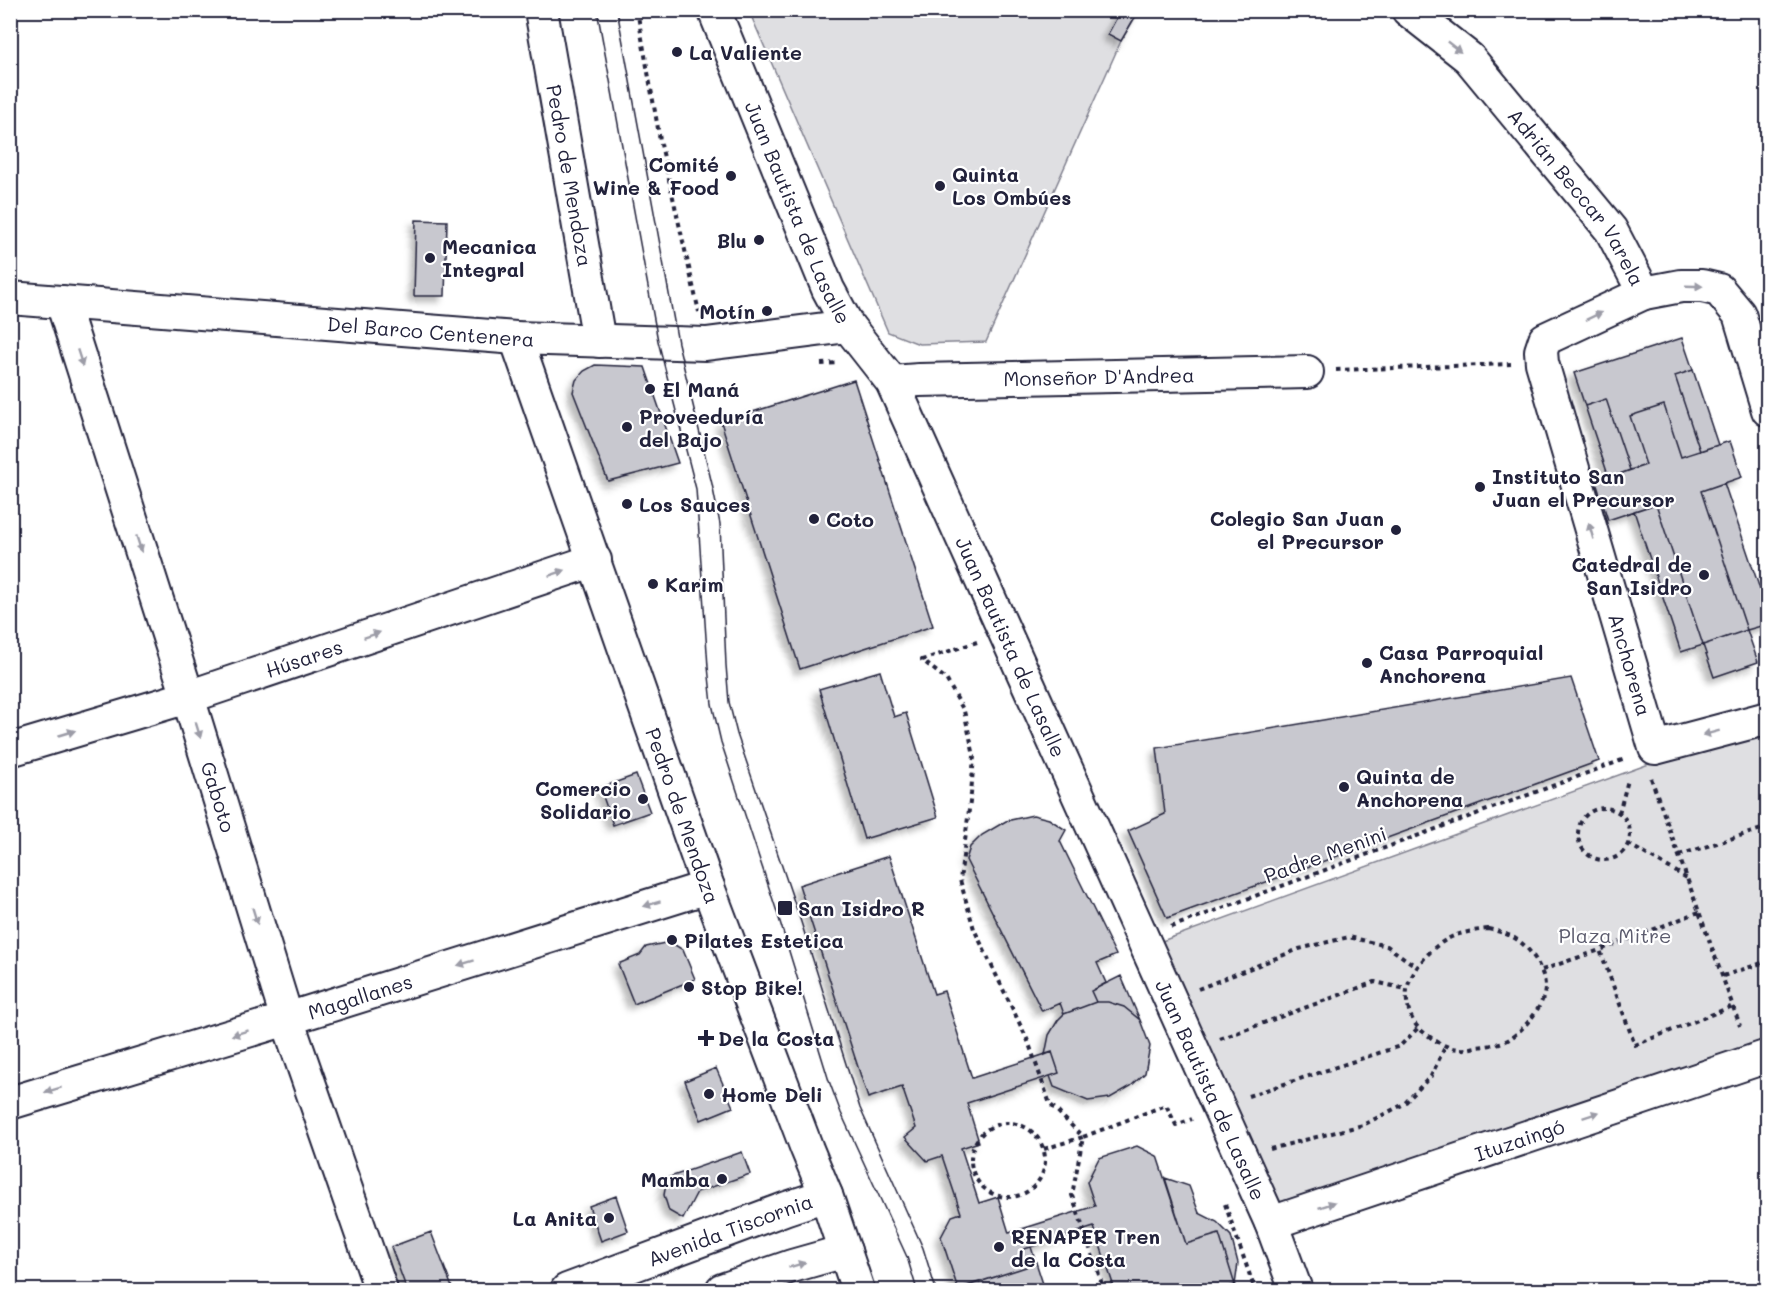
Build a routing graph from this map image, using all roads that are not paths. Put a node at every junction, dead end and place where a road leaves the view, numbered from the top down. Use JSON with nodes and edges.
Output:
{"nodes":[{"id":1,"x":540,"y":10,"type":"edge"},
{"id":2,"x":714,"y":10,"type":"edge"},
{"id":3,"x":1408,"y":10,"type":"edge"},
{"id":4,"x":1644,"y":292,"type":"junction"},
{"id":5,"x":10,"y":298,"type":"edge"},
{"id":6,"x":62,"y":302,"type":"junction"},
{"id":7,"x":848,"y":326,"type":"junction"},
{"id":8,"x":516,"y":338,"type":"junction"},
{"id":9,"x":599,"y":341,"type":"junction"},
{"id":10,"x":1307,"y":372,"type":"road end"},
{"id":11,"x":891,"y":382,"type":"junction"},
{"id":12,"x":1767,"y":410,"type":"edge"},
{"id":13,"x":595,"y":560,"type":"junction"},
{"id":14,"x":188,"y":697,"type":"junction"},
{"id":15,"x":1767,"y":718,"type":"edge"},
{"id":16,"x":10,"y":750,"type":"edge"},
{"id":17,"x":708,"y":887,"type":"junction"},
{"id":18,"x":287,"y":1019,"type":"junction"},
{"id":19,"x":1767,"y":1056,"type":"edge"},
{"id":20,"x":10,"y":1102,"type":"edge"},
{"id":21,"x":826,"y":1195,"type":"junction"},
{"id":22,"x":1271,"y":1223,"type":"junction"},
{"id":23,"x":844,"y":1251,"type":"junction"},
{"id":24,"x":381,"y":1290,"type":"edge"},
{"id":25,"x":567,"y":1290,"type":"edge"},
{"id":26,"x":722,"y":1290,"type":"edge"},
{"id":27,"x":858,"y":1290,"type":"edge"},
{"id":28,"x":1296,"y":1290,"type":"edge"}],
"edges":[{"from":1,"to":9,"type":"street","name":"Pedro de Mendoza"},
{"from":2,"to":7,"type":"street","name":"Juan Bautista de Lasalle"},
{"from":3,"to":4,"type":"street","name":"Adrián Beccar Varela","one_way":true},
{"from":4,"to":12,"type":"street","name":"Adrián Beccar Varela","one_way":true},
{"from":15,"to":4,"type":"street","name":"Anchorena","one_way":true},
{"from":5,"to":6,"type":"street","name":"Del Barco Centenera"},
{"from":6,"to":8,"type":"street","name":"Del Barco Centenera"},
{"from":6,"to":14,"type":"street","name":"Gaboto","one_way":true},
{"from":7,"to":9,"type":"street","name":"Del Barco Centenera"},
{"from":7,"to":11,"type":"street","name":"Juan Bautista de Lasalle"},
{"from":8,"to":9,"type":"street","name":"Del Barco Centenera"},
{"from":8,"to":13,"type":"street","name":"Pedro de Mendoza"},
{"from":10,"to":11,"type":"street","name":"Monseñor D'Andrea"},
{"from":11,"to":22,"type":"street","name":"Juan Bautista de Lasalle"},
{"from":14,"to":13,"type":"street","name":"Húsares","one_way":true},
{"from":13,"to":17,"type":"street","name":"Pedro de Mendoza"},
{"from":16,"to":14,"type":"street","name":"Húsares","one_way":true},
{"from":14,"to":18,"type":"street","name":"Gaboto","one_way":true},
{"from":17,"to":18,"type":"street","name":"Magallanes","one_way":true},
{"from":17,"to":21,"type":"street","name":"Pedro de Mendoza"},
{"from":18,"to":20,"type":"street","name":"Magallanes","one_way":true},
{"from":18,"to":24,"type":"street","name":"Gaboto"},
{"from":22,"to":19,"type":"street","name":"Ituzaingó","one_way":true},
{"from":21,"to":23,"type":"street","name":"Pedro de Mendoza"},
{"from":21,"to":25,"type":"street","name":"Avenida Tiscornia"},
{"from":22,"to":28,"type":"street","name":"Juan Bautista de Lasalle"},
{"from":26,"to":23,"type":"street","one_way":true},
{"from":23,"to":27,"type":"street","name":"Pedro de Mendoza"}]}
